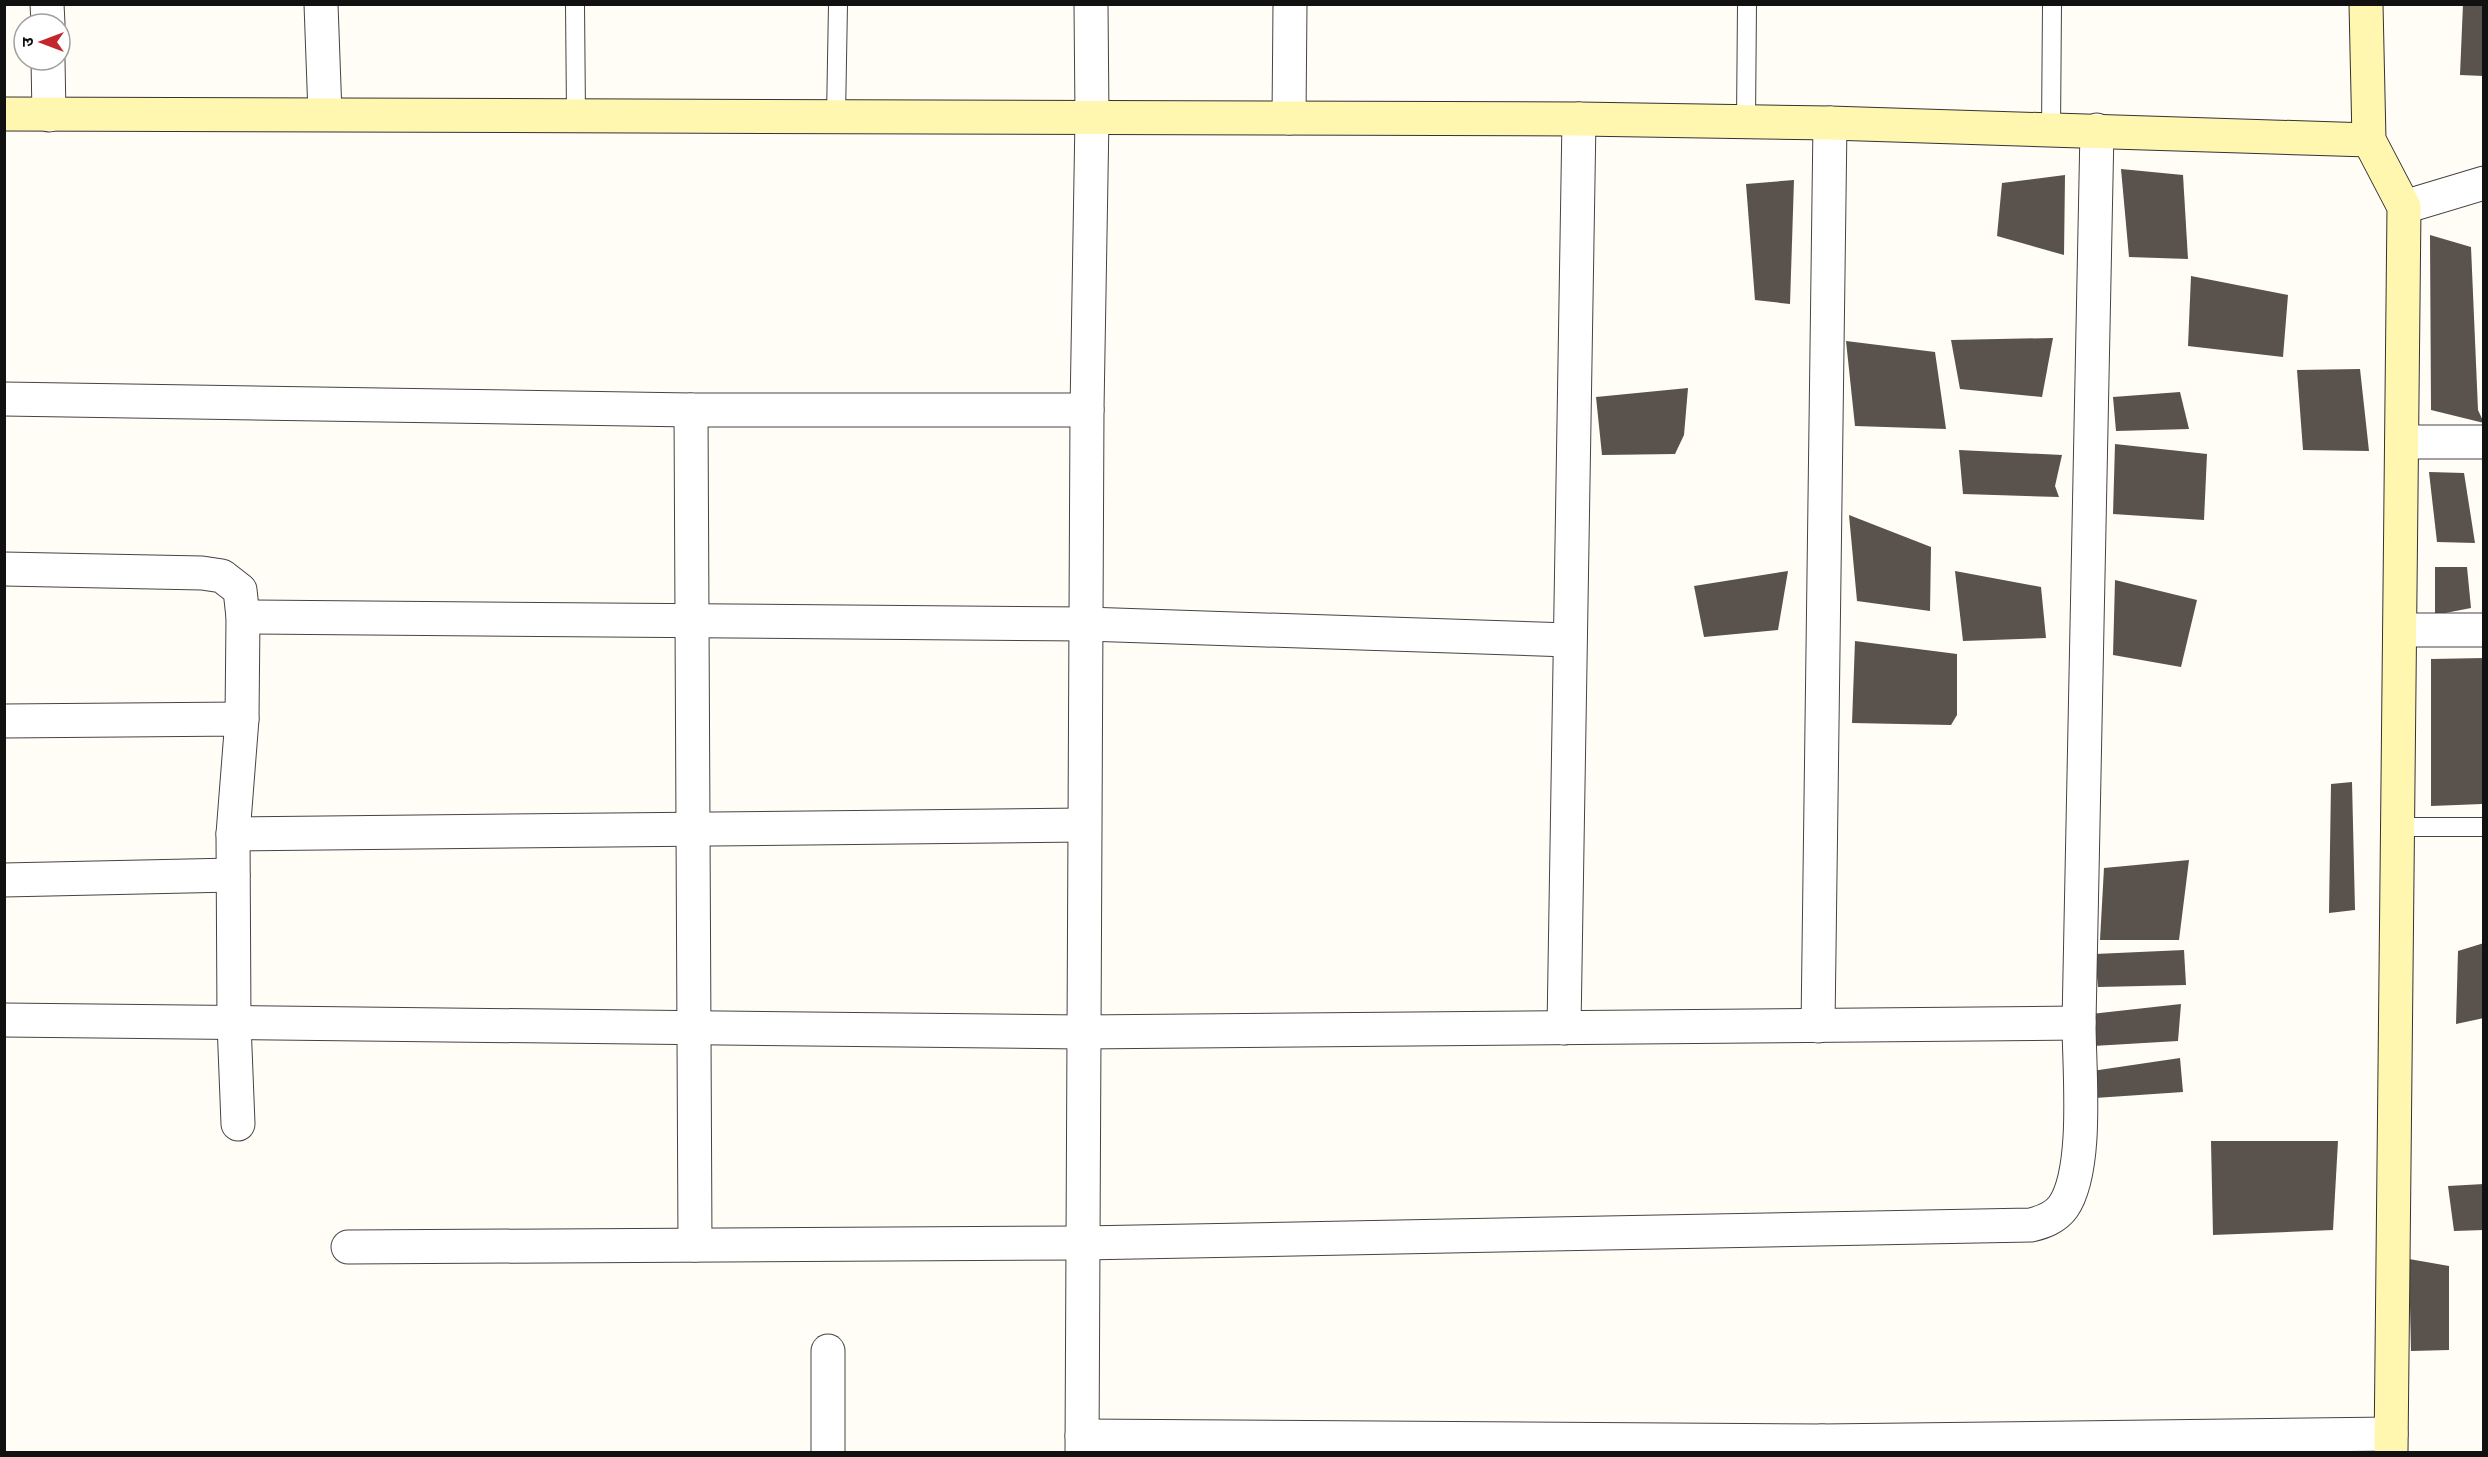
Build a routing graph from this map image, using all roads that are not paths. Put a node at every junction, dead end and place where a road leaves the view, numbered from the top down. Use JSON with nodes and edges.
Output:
{"nodes":[{"id":1,"x":321,"y":4,"type":"edge"},
{"id":2,"x":575,"y":4,"type":"edge"},
{"id":3,"x":838,"y":4,"type":"edge"},
{"id":4,"x":1091,"y":4,"type":"edge"},
{"id":5,"x":1290,"y":4,"type":"edge"},
{"id":6,"x":1746,"y":4,"type":"edge"},
{"id":7,"x":2052,"y":4,"type":"edge"},
{"id":8,"x":2366,"y":4,"type":"edge"},
{"id":9,"x":48,"y":72,"type":"edge"},
{"id":10,"x":4,"y":114,"type":"edge"},
{"id":11,"x":325,"y":114,"type":"junction"},
{"id":12,"x":49,"y":115,"type":"junction"},
{"id":13,"x":576,"y":115,"type":"junction"},
{"id":14,"x":836,"y":117,"type":"junction"},
{"id":15,"x":1092,"y":118,"type":"junction"},
{"id":16,"x":1289,"y":118,"type":"junction"},
{"id":17,"x":1579,"y":119,"type":"junction"},
{"id":18,"x":1746,"y":121,"type":"junction"},
{"id":19,"x":1830,"y":123,"type":"junction"},
{"id":20,"x":2051,"y":129,"type":"junction"},
{"id":21,"x":2097,"y":130,"type":"junction"},
{"id":22,"x":2369,"y":140,"type":"junction"},
{"id":23,"x":2484,"y":183,"type":"edge"},
{"id":24,"x":2404,"y":207,"type":"junction"},
{"id":25,"x":4,"y":399,"type":"edge"},
{"id":26,"x":691,"y":410,"type":"junction"},
{"id":27,"x":1087,"y":410,"type":"junction"},
{"id":28,"x":2402,"y":442,"type":"junction"},
{"id":29,"x":2484,"y":442,"type":"edge"},
{"id":30,"x":4,"y":569,"type":"edge"},
{"id":31,"x":243,"y":617,"type":"junction"},
{"id":32,"x":693,"y":621,"type":"junction"},
{"id":33,"x":1086,"y":624,"type":"junction"},
{"id":34,"x":2400,"y":630,"type":"junction"},
{"id":35,"x":2484,"y":630,"type":"edge"},
{"id":36,"x":1569,"y":640,"type":"junction"},
{"id":37,"x":242,"y":719,"type":"junction"},
{"id":38,"x":4,"y":721,"type":"edge"},
{"id":39,"x":1084,"y":825,"type":"junction"},
{"id":40,"x":2398,"y":827,"type":"junction"},
{"id":41,"x":2484,"y":827,"type":"edge"},
{"id":42,"x":693,"y":830,"type":"junction"},
{"id":43,"x":233,"y":834,"type":"junction"},
{"id":44,"x":233,"y":875,"type":"junction"},
{"id":45,"x":4,"y":880,"type":"edge"},
{"id":46,"x":4,"y":1020,"type":"edge"},
{"id":47,"x":234,"y":1023,"type":"junction"},
{"id":48,"x":2079,"y":1023,"type":"junction"},
{"id":49,"x":1818,"y":1026,"type":"junction"},
{"id":50,"x":695,"y":1028,"type":"junction"},
{"id":51,"x":1564,"y":1028,"type":"junction"},
{"id":52,"x":1082,"y":1032,"type":"junction"},
{"id":53,"x":238,"y":1124,"type":"dead end"},
{"id":54,"x":1082,"y":1243,"type":"junction"},
{"id":55,"x":695,"y":1245,"type":"junction"},
{"id":56,"x":348,"y":1247,"type":"dead end"},
{"id":57,"x":828,"y":1351,"type":"dead end"},
{"id":58,"x":2391,"y":1443,"type":"edge"},
{"id":59,"x":1082,"y":1444,"type":"edge"},
{"id":60,"x":1822,"y":1447,"type":"edge"},
{"id":61,"x":828,"y":1452,"type":"edge"}],
"edges":[{"from":1,"to":11,"type":"street"},
{"from":2,"to":13,"type":"lane"},
{"from":3,"to":14,"type":"lane"},
{"from":4,"to":15,"type":"street"},
{"from":5,"to":16,"type":"street"},
{"from":6,"to":18,"type":"lane"},
{"from":7,"to":20,"type":"lane"},
{"from":8,"to":22,"type":"street"},
{"from":9,"to":12,"type":"street"},
{"from":10,"to":12,"type":"street"},
{"from":11,"to":12,"type":"street"},
{"from":11,"to":13,"type":"street"},
{"from":13,"to":14,"type":"street"},
{"from":14,"to":15,"type":"street"},
{"from":15,"to":16,"type":"street"},
{"from":15,"to":27,"type":"street"},
{"from":16,"to":17,"type":"street"},
{"from":17,"to":18,"type":"street"},
{"from":17,"to":36,"type":"street"},
{"from":18,"to":19,"type":"street"},
{"from":19,"to":20,"type":"street"},
{"from":19,"to":49,"type":"street"},
{"from":20,"to":21,"type":"street"},
{"from":21,"to":22,"type":"street"},
{"from":21,"to":48,"type":"street"},
{"from":22,"to":24,"type":"street"},
{"from":23,"to":24,"type":"street"},
{"from":24,"to":28,"type":"street"},
{"from":25,"to":26,"type":"street"},
{"from":26,"to":27,"type":"street"},
{"from":26,"to":32,"type":"street"},
{"from":27,"to":33,"type":"street"},
{"from":28,"to":29,"type":"street"},
{"from":28,"to":34,"type":"street"},
{"from":30,"to":31,"type":"street"},
{"from":31,"to":32,"type":"street"},
{"from":31,"to":37,"type":"street"},
{"from":32,"to":33,"type":"street"},
{"from":32,"to":42,"type":"street"},
{"from":33,"to":36,"type":"street"},
{"from":33,"to":39,"type":"street"},
{"from":34,"to":35,"type":"street"},
{"from":34,"to":40,"type":"street"},
{"from":36,"to":51,"type":"street"},
{"from":37,"to":38,"type":"street"},
{"from":37,"to":43,"type":"street"},
{"from":39,"to":42,"type":"street"},
{"from":39,"to":52,"type":"street"},
{"from":40,"to":41,"type":"lane"},
{"from":40,"to":58,"type":"street"},
{"from":42,"to":43,"type":"street"},
{"from":42,"to":50,"type":"street"},
{"from":43,"to":44,"type":"street"},
{"from":44,"to":45,"type":"street"},
{"from":44,"to":47,"type":"street"},
{"from":46,"to":47,"type":"street"},
{"from":47,"to":50,"type":"street"},
{"from":47,"to":53,"type":"street"},
{"from":48,"to":49,"type":"street"},
{"from":48,"to":54,"type":"street"},
{"from":49,"to":51,"type":"street"},
{"from":50,"to":52,"type":"street"},
{"from":50,"to":55,"type":"street"},
{"from":51,"to":52,"type":"street"},
{"from":52,"to":54,"type":"street"},
{"from":54,"to":55,"type":"street"},
{"from":54,"to":59,"type":"street"},
{"from":55,"to":56,"type":"street"},
{"from":57,"to":61,"type":"street"},
{"from":58,"to":60,"type":"street"},
{"from":59,"to":60,"type":"street"}]}
